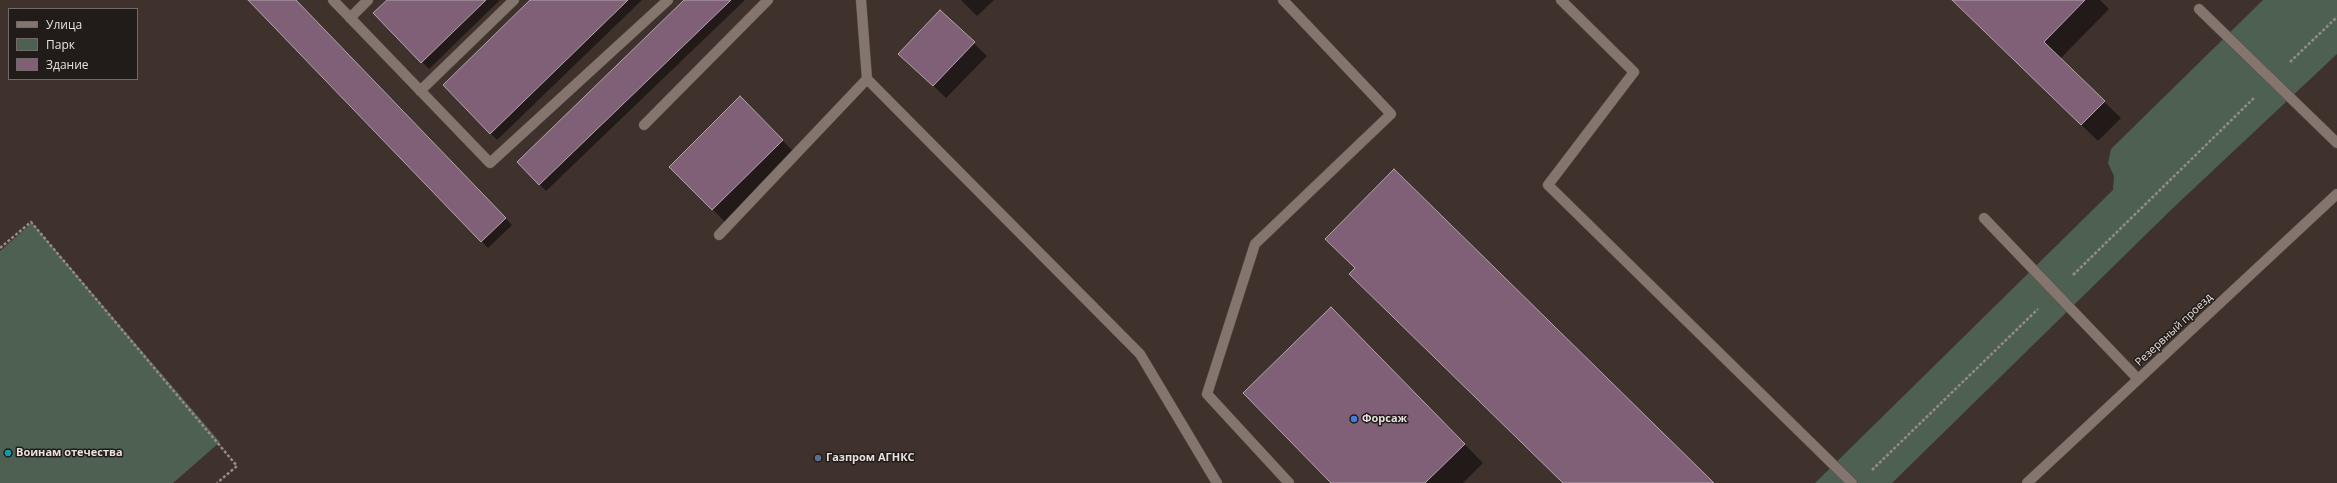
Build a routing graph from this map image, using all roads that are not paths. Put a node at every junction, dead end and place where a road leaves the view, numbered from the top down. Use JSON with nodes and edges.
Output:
{"nodes":[{"id":1,"x":333,"y":0,"type":"edge"},
{"id":2,"x":368,"y":0,"type":"edge"},
{"id":3,"x":514,"y":0,"type":"edge"},
{"id":4,"x":668,"y":0,"type":"edge"},
{"id":5,"x":768,"y":0,"type":"edge"},
{"id":6,"x":861,"y":0,"type":"edge"},
{"id":7,"x":1283,"y":0,"type":"edge"},
{"id":8,"x":1561,"y":0,"type":"edge"},
{"id":9,"x":2199,"y":9,"type":"dead end"},
{"id":10,"x":350,"y":18,"type":"junction"},
{"id":11,"x":867,"y":79,"type":"junction"},
{"id":12,"x":420,"y":90,"type":"junction"},
{"id":13,"x":644,"y":125,"type":"dead end"},
{"id":14,"x":2337,"y":143,"type":"edge"},
{"id":15,"x":2337,"y":194,"type":"edge"},
{"id":16,"x":1984,"y":218,"type":"dead end"},
{"id":17,"x":719,"y":235,"type":"dead end"},
{"id":18,"x":2138,"y":379,"type":"junction"},
{"id":19,"x":1217,"y":483,"type":"edge"},
{"id":20,"x":1289,"y":483,"type":"edge"},
{"id":21,"x":1852,"y":483,"type":"edge"},
{"id":22,"x":2027,"y":483,"type":"edge"}],
"edges":[{"from":1,"to":10,"type":"street"},
{"from":2,"to":10,"type":"street"},
{"from":3,"to":12,"type":"street"},
{"from":4,"to":12,"type":"street"},
{"from":5,"to":13,"type":"street"},
{"from":6,"to":11,"type":"street"},
{"from":7,"to":20,"type":"street"},
{"from":8,"to":21,"type":"street"},
{"from":9,"to":14,"type":"street"},
{"from":10,"to":12,"type":"street"},
{"from":11,"to":17,"type":"street"},
{"from":11,"to":19,"type":"street"},
{"from":15,"to":18,"type":"street","name":"Резервный проезд"},
{"from":16,"to":18,"type":"street"},
{"from":18,"to":22,"type":"street","name":"Резервный проезд"}]}
